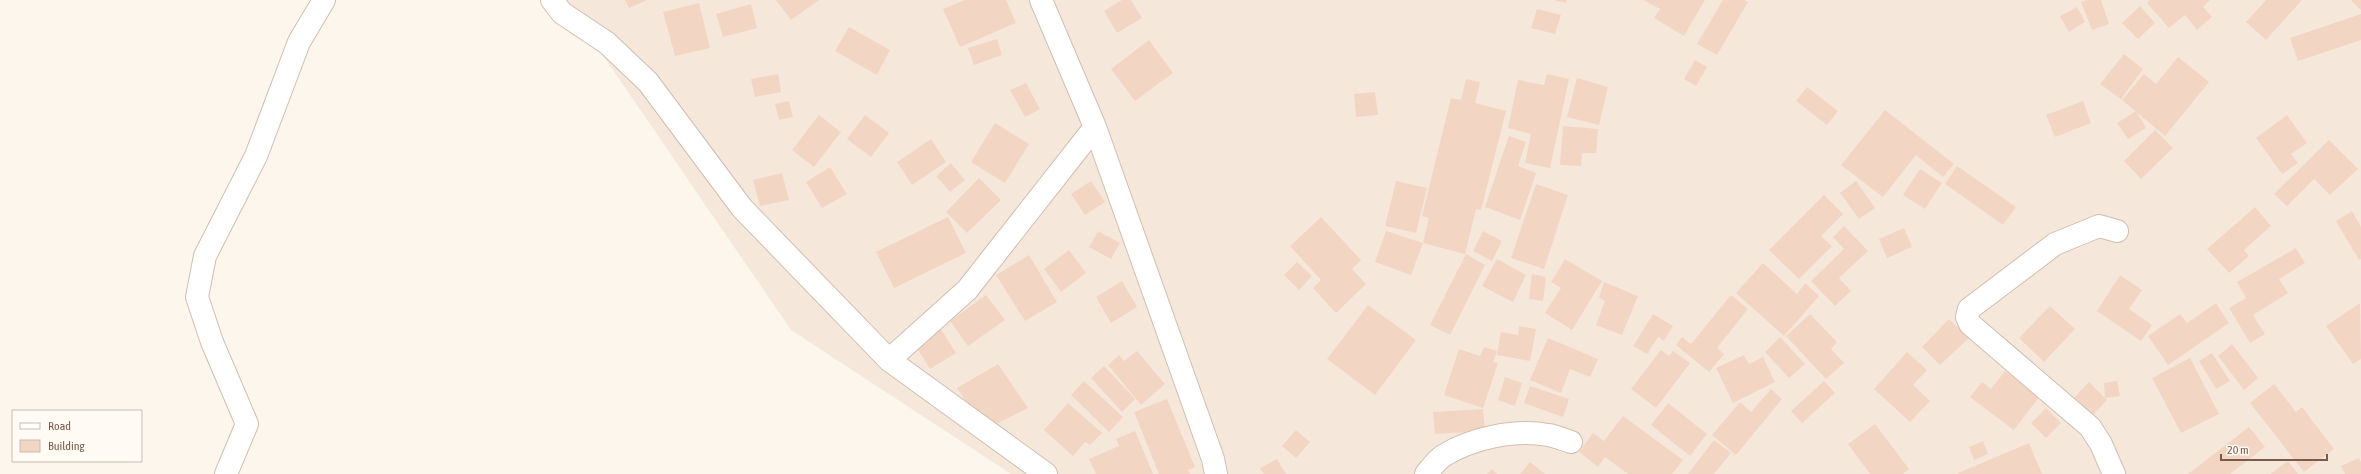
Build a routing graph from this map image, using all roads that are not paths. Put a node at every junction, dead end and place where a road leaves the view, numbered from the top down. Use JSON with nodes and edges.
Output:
{"nodes":[{"id":1,"x":324,"y":0,"type":"edge"},
{"id":2,"x":552,"y":0,"type":"edge"},
{"id":3,"x":1042,"y":0,"type":"edge"},
{"id":4,"x":1095,"y":127,"type":"junction"},
{"id":5,"x":2117,"y":231,"type":"dead end"},
{"id":6,"x":889,"y":360,"type":"junction"},
{"id":7,"x":1571,"y":442,"type":"dead end"},
{"id":8,"x":226,"y":474,"type":"edge"},
{"id":9,"x":1046,"y":474,"type":"edge"},
{"id":10,"x":1216,"y":474,"type":"edge"},
{"id":11,"x":1426,"y":474,"type":"edge"},
{"id":12,"x":2114,"y":474,"type":"edge"}],
"edges":[{"from":1,"to":8,"type":"street"},
{"from":2,"to":6,"type":"street"},
{"from":3,"to":4,"type":"street"},
{"from":4,"to":6,"type":"street"},
{"from":4,"to":10,"type":"street"},
{"from":5,"to":12,"type":"street"},
{"from":6,"to":9,"type":"street"},
{"from":7,"to":11,"type":"street"}]}
